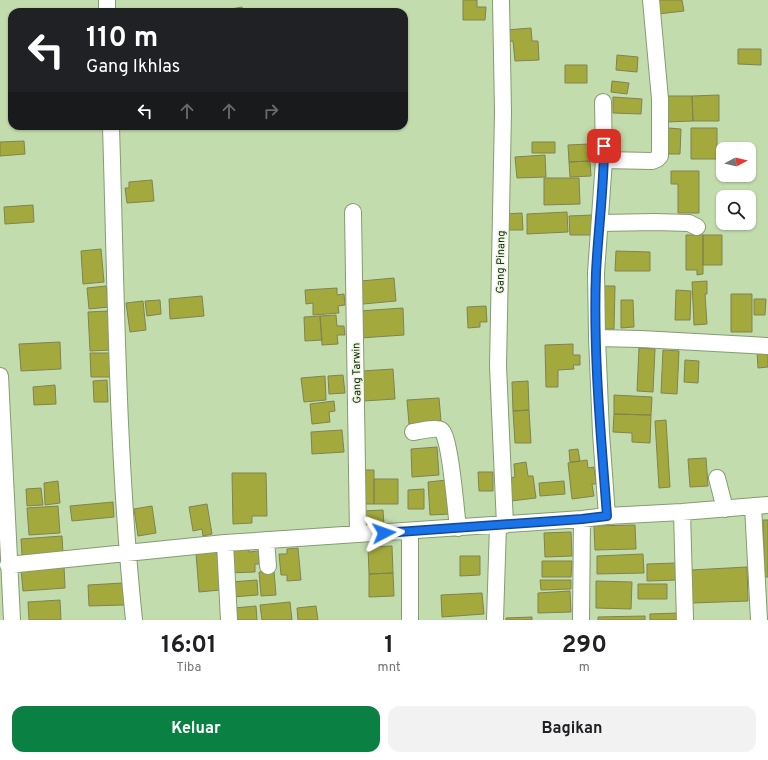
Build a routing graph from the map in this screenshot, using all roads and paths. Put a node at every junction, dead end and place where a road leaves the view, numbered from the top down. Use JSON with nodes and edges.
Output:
{"nodes":[{"id":1,"x":501,"y":0,"type":"edge"},
{"id":2,"x":651,"y":0,"type":"edge"},
{"id":3,"x":603,"y":102,"type":"dead end"},
{"id":4,"x":111,"y":130,"type":"edge"},
{"id":5,"x":604,"y":160,"type":"junction"},
{"id":6,"x":353,"y":212,"type":"dead end"},
{"id":7,"x":600,"y":223,"type":"junction"},
{"id":8,"x":697,"y":227,"type":"dead end"},
{"id":9,"x":597,"y":338,"type":"junction"},
{"id":10,"x":768,"y":346,"type":"edge"},
{"id":11,"x":0,"y":376,"type":"edge"},
{"id":12,"x":413,"y":432,"type":"dead end"},
{"id":13,"x":716,"y":478,"type":"dead end"},
{"id":14,"x":760,"y":506,"type":"edge"},
{"id":15,"x":725,"y":509,"type":"junction"},
{"id":16,"x":682,"y":512,"type":"junction"},
{"id":17,"x":607,"y":516,"type":"junction"},
{"id":18,"x":582,"y":519,"type":"junction"},
{"id":19,"x":502,"y":525,"type":"junction"},
{"id":20,"x":458,"y":528,"type":"junction"},
{"id":21,"x":410,"y":531,"type":"junction"},
{"id":22,"x":358,"y":534,"type":"junction"},
{"id":23,"x":266,"y":540,"type":"junction"},
{"id":24,"x":225,"y":543,"type":"junction"},
{"id":25,"x":127,"y":553,"type":"junction"},
{"id":26,"x":8,"y":565,"type":"junction"},
{"id":27,"x":268,"y":566,"type":"dead end"},
{"id":28,"x":12,"y":620,"type":"edge"},
{"id":29,"x":134,"y":620,"type":"edge"},
{"id":30,"x":229,"y":620,"type":"edge"},
{"id":31,"x":410,"y":620,"type":"edge"},
{"id":32,"x":496,"y":620,"type":"edge"},
{"id":33,"x":582,"y":620,"type":"edge"},
{"id":34,"x":685,"y":620,"type":"edge"},
{"id":35,"x":759,"y":620,"type":"edge"}],
"edges":[{"from":1,"to":19,"type":"street","name":"Gang Pinang"},
{"from":2,"to":5,"type":"street"},
{"from":3,"to":5,"type":"street"},
{"from":4,"to":25,"type":"street"},
{"from":5,"to":7,"type":"street"},
{"from":6,"to":22,"type":"street","name":"Gang Tarwin"},
{"from":7,"to":8,"type":"street"},
{"from":7,"to":9,"type":"street"},
{"from":9,"to":10,"type":"street"},
{"from":9,"to":17,"type":"street"},
{"from":11,"to":26,"type":"street"},
{"from":12,"to":20,"type":"street"},
{"from":13,"to":15,"type":"street"},
{"from":14,"to":15,"type":"street"},
{"from":14,"to":35,"type":"street"},
{"from":15,"to":16,"type":"street"},
{"from":16,"to":17,"type":"street"},
{"from":16,"to":34,"type":"street"},
{"from":17,"to":18,"type":"street"},
{"from":18,"to":19,"type":"street"},
{"from":18,"to":33,"type":"street"},
{"from":19,"to":20,"type":"street"},
{"from":19,"to":32,"type":"street","name":"Gang Pinang"},
{"from":20,"to":21,"type":"street"},
{"from":21,"to":22,"type":"street"},
{"from":21,"to":31,"type":"street"},
{"from":22,"to":23,"type":"street"},
{"from":23,"to":24,"type":"street"},
{"from":23,"to":27,"type":"street"},
{"from":24,"to":25,"type":"street"},
{"from":24,"to":30,"type":"street"},
{"from":25,"to":26,"type":"street"},
{"from":25,"to":29,"type":"street"},
{"from":26,"to":28,"type":"street"}]}
